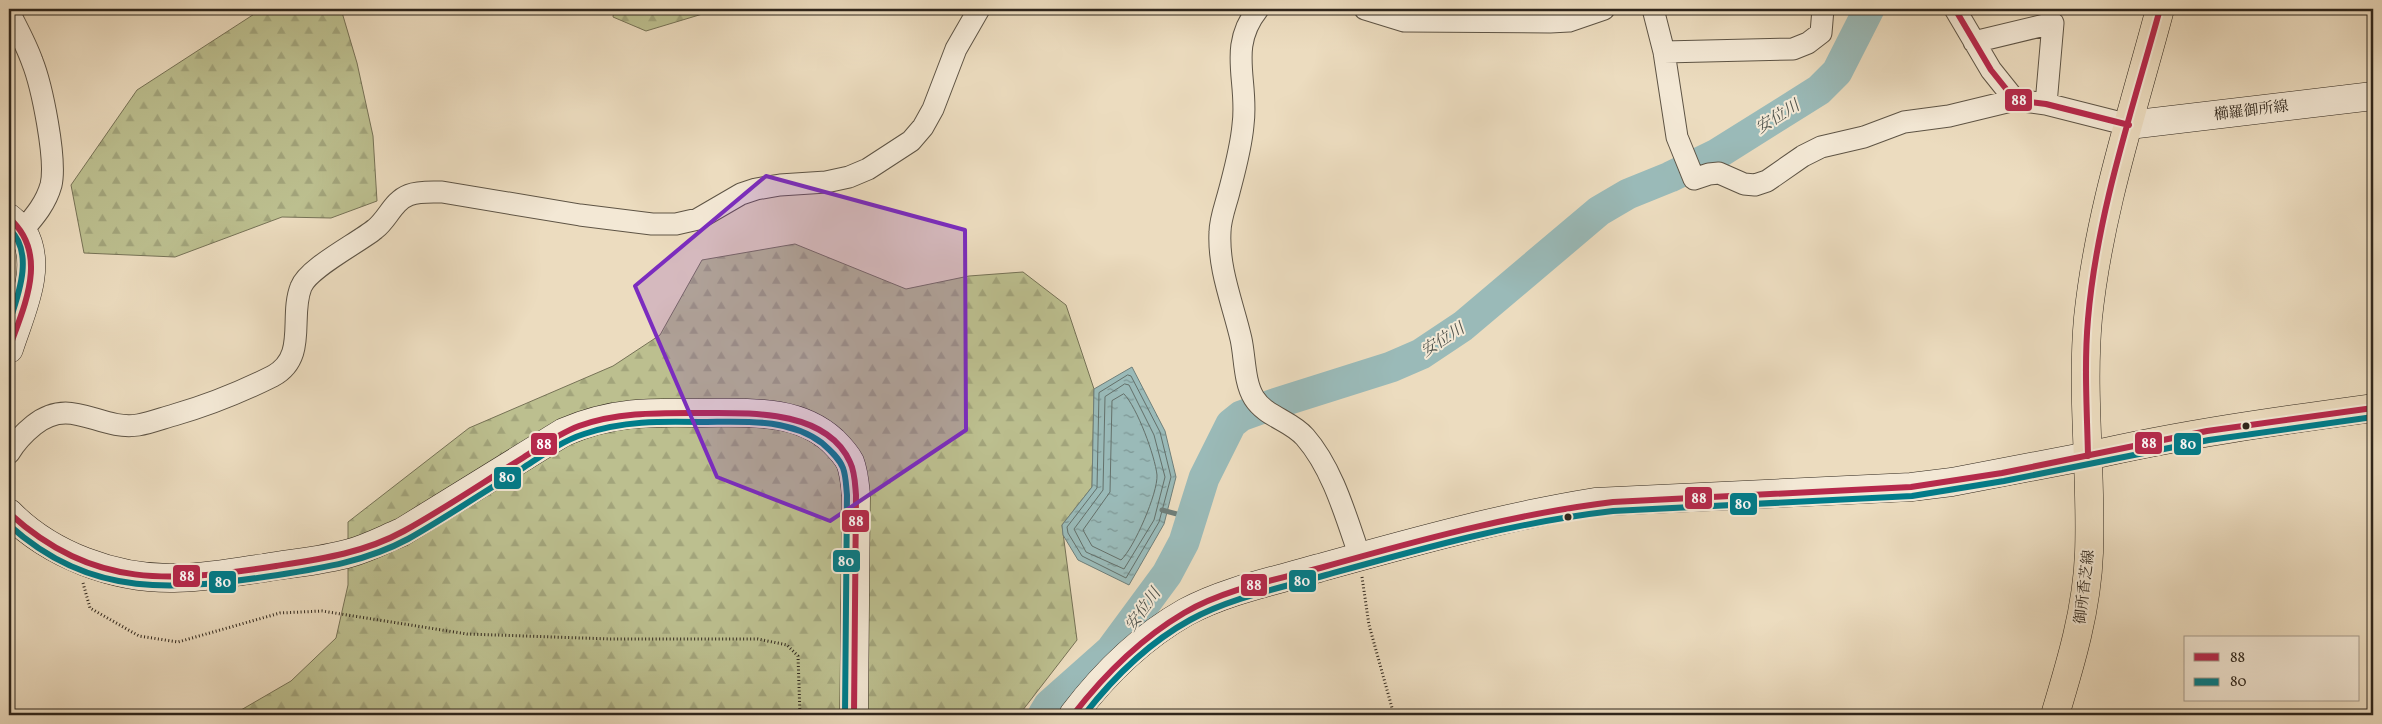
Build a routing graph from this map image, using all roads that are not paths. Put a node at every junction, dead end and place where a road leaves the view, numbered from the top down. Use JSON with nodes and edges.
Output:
{"nodes":[{"id":1,"x":979,"y":9,"type":"edge"},
{"id":2,"x":1258,"y":9,"type":"edge"},
{"id":3,"x":1365,"y":9,"type":"edge"},
{"id":4,"x":1604,"y":9,"type":"edge"},
{"id":5,"x":1653,"y":9,"type":"edge"},
{"id":6,"x":1823,"y":9,"type":"edge"},
{"id":7,"x":1955,"y":9,"type":"edge"},
{"id":8,"x":2160,"y":9,"type":"edge"},
{"id":9,"x":9,"y":12,"type":"edge"},
{"id":10,"x":1974,"y":42,"type":"junction"},
{"id":11,"x":1664,"y":52,"type":"junction"},
{"id":12,"x":2373,"y":96,"type":"edge"},
{"id":13,"x":2015,"y":100,"type":"junction"},
{"id":14,"x":2046,"y":104,"type":"junction"},
{"id":15,"x":2129,"y":125,"type":"junction"},
{"id":16,"x":16,"y":224,"type":"edge"},
{"id":17,"x":9,"y":349,"type":"edge"},
{"id":18,"x":2373,"y":408,"type":"edge"},
{"id":19,"x":9,"y":453,"type":"edge"},
{"id":20,"x":2088,"y":456,"type":"junction"},
{"id":21,"x":9,"y":514,"type":"edge"},
{"id":22,"x":1360,"y":557,"type":"junction"},
{"id":23,"x":854,"y":715,"type":"edge"},
{"id":24,"x":1072,"y":715,"type":"edge"},
{"id":25,"x":2055,"y":715,"type":"edge"}],
"edges":[{"from":1,"to":19,"type":"street"},
{"from":2,"to":22,"type":"street"},
{"from":3,"to":4,"type":"street"},
{"from":5,"to":11,"type":"street"},
{"from":6,"to":11,"type":"street"},
{"from":7,"to":10,"type":"street"},
{"from":8,"to":15,"type":"main road","name":"御所香芝線"},
{"from":9,"to":16,"type":"street"},
{"from":10,"to":13,"type":"street"},
{"from":10,"to":14,"type":"street"},
{"from":11,"to":13,"type":"street"},
{"from":12,"to":15,"type":"main road","name":"櫛羅御所線"},
{"from":13,"to":14,"type":"street"},
{"from":14,"to":15,"type":"street"},
{"from":15,"to":20,"type":"main road","name":"御所香芝線"},
{"from":16,"to":17,"type":"main road"},
{"from":18,"to":20,"type":"main road"},
{"from":20,"to":22,"type":"main road"},
{"from":20,"to":25,"type":"main road","name":"御所香芝線"},
{"from":21,"to":23,"type":"main road"},
{"from":22,"to":24,"type":"main road"}]}
